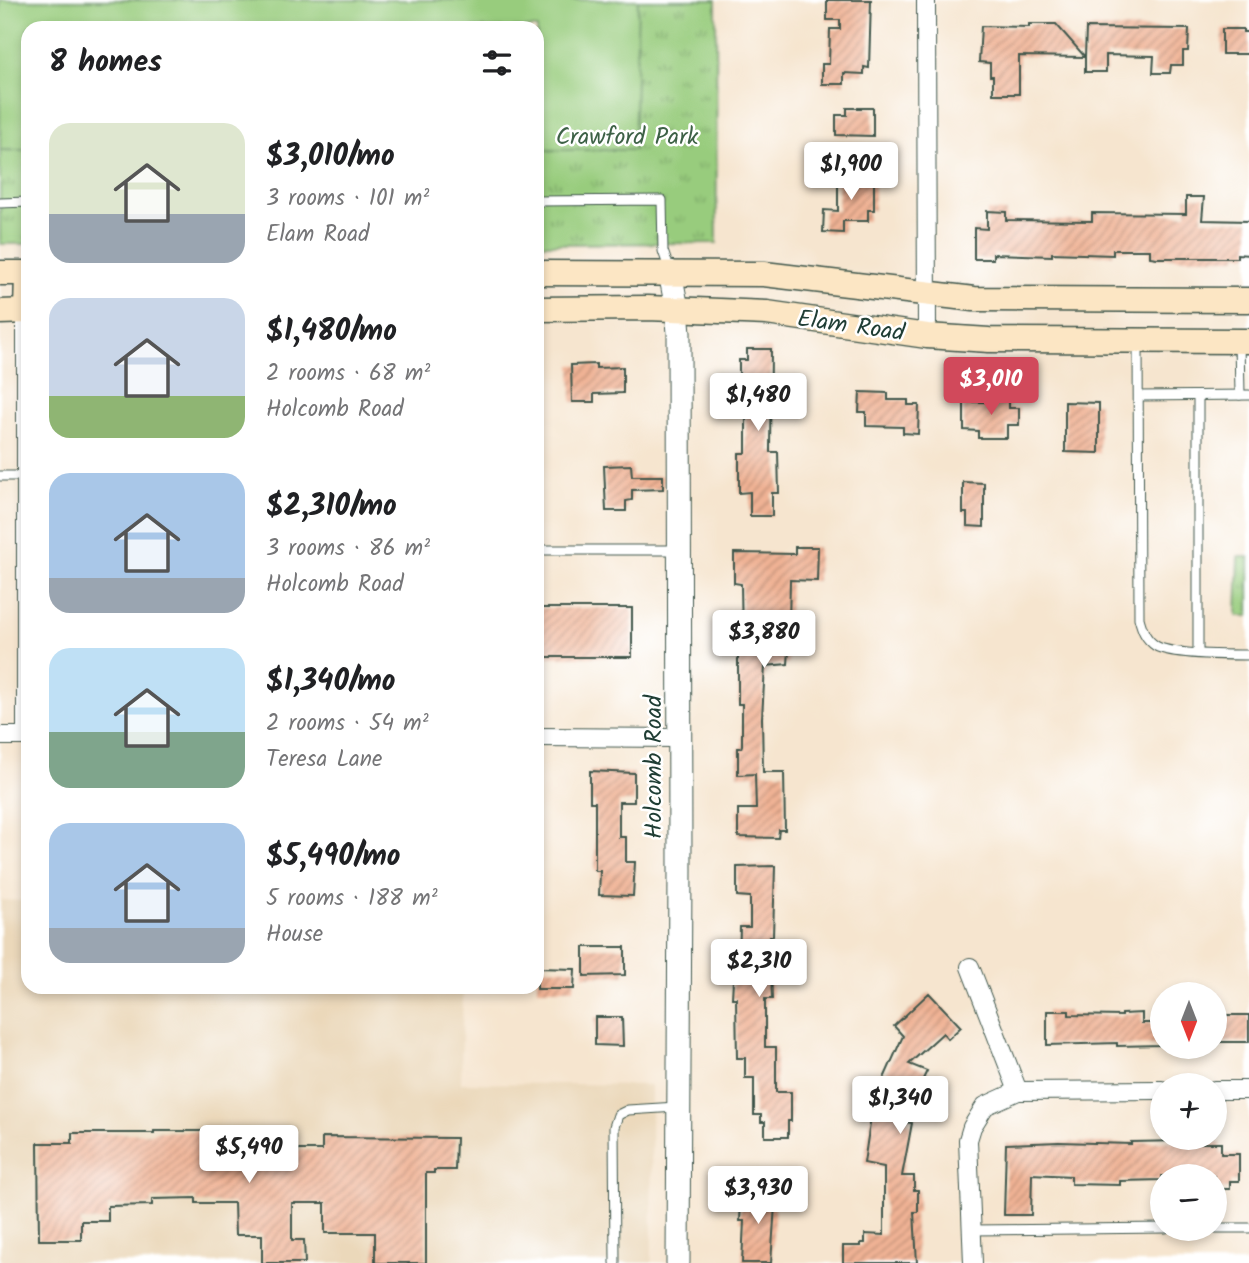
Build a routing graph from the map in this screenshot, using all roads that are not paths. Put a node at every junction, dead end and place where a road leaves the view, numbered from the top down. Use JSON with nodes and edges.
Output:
{"nodes":[{"id":1,"x":926,"y":0,"type":"edge"},
{"id":2,"x":544,"y":201,"type":"edge"},
{"id":3,"x":0,"y":202,"type":"edge"},
{"id":4,"x":21,"y":202,"type":"edge"},
{"id":5,"x":670,"y":272,"type":"junction"},
{"id":6,"x":0,"y":273,"type":"edge"},
{"id":7,"x":21,"y":273,"type":"edge"},
{"id":8,"x":544,"y":273,"type":"edge"},
{"id":9,"x":927,"y":292,"type":"junction"},
{"id":10,"x":1222,"y":300,"type":"junction"},
{"id":11,"x":1249,"y":300,"type":"edge"},
{"id":12,"x":544,"y":309,"type":"edge"},
{"id":13,"x":677,"y":309,"type":"junction"},
{"id":14,"x":21,"y":311,"type":"edge"},
{"id":15,"x":0,"y":312,"type":"edge"},
{"id":16,"x":927,"y":336,"type":"junction"},
{"id":17,"x":1138,"y":340,"type":"junction"},
{"id":18,"x":1237,"y":341,"type":"edge"},
{"id":19,"x":1245,"y":395,"type":"edge"},
{"id":20,"x":1139,"y":396,"type":"junction"},
{"id":21,"x":1198,"y":396,"type":"junction"},
{"id":22,"x":0,"y":476,"type":"edge"},
{"id":23,"x":21,"y":476,"type":"edge"},
{"id":24,"x":544,"y":550,"type":"edge"},
{"id":25,"x":679,"y":550,"type":"junction"},
{"id":26,"x":1198,"y":652,"type":"junction"},
{"id":27,"x":1249,"y":655,"type":"edge"},
{"id":28,"x":0,"y":736,"type":"edge"},
{"id":29,"x":21,"y":736,"type":"edge"},
{"id":30,"x":544,"y":737,"type":"edge"},
{"id":31,"x":679,"y":738,"type":"junction"},
{"id":32,"x":970,"y":967,"type":"dead end"},
{"id":33,"x":1150,"y":1090,"type":"edge"},
{"id":34,"x":1227,"y":1090,"type":"edge"},
{"id":35,"x":1249,"y":1090,"type":"edge"},
{"id":36,"x":1018,"y":1091,"type":"junction"},
{"id":37,"x":679,"y":1107,"type":"junction"},
{"id":38,"x":1150,"y":1228,"type":"edge"},
{"id":39,"x":1227,"y":1228,"type":"edge"},
{"id":40,"x":1249,"y":1228,"type":"edge"},
{"id":41,"x":971,"y":1230,"type":"junction"},
{"id":42,"x":615,"y":1263,"type":"edge"},
{"id":43,"x":678,"y":1263,"type":"edge"},
{"id":44,"x":973,"y":1263,"type":"edge"}],
"edges":[{"from":1,"to":9,"type":"street"},
{"from":2,"to":5,"type":"lane"},
{"from":3,"to":4,"type":"lane"},
{"from":5,"to":8,"type":"main road","name":"Elam Road"},
{"from":5,"to":9,"type":"main road","name":"Elam Road"},
{"from":5,"to":13,"type":"street","name":"Holcomb Road"},
{"from":6,"to":7,"type":"main road"},
{"from":9,"to":10,"type":"main road","name":"Elam Road"},
{"from":9,"to":16,"type":"street"},
{"from":10,"to":11,"type":"main road","name":"Elam Road"},
{"from":10,"to":18,"type":"main road"},
{"from":12,"to":13,"type":"main road","name":"Elam Road"},
{"from":13,"to":16,"type":"main road","name":"Elam Road"},
{"from":13,"to":25,"type":"street","name":"Holcomb Road"},
{"from":14,"to":15,"type":"main road"},
{"from":16,"to":17,"type":"main road","name":"Elam Road"},
{"from":17,"to":18,"type":"main road","name":"Elam Road"},
{"from":17,"to":20,"type":"lane"},
{"from":18,"to":19,"type":"lane"},
{"from":19,"to":21,"type":"lane"},
{"from":20,"to":21,"type":"lane"},
{"from":20,"to":26,"type":"lane"},
{"from":21,"to":26,"type":"lane"},
{"from":22,"to":23,"type":"lane"},
{"from":24,"to":25,"type":"lane"},
{"from":25,"to":31,"type":"street","name":"Holcomb Road"},
{"from":26,"to":27,"type":"lane"},
{"from":28,"to":29,"type":"street"},
{"from":30,"to":31,"type":"street"},
{"from":31,"to":37,"type":"street","name":"Holcomb Road"},
{"from":32,"to":36,"type":"street"},
{"from":33,"to":36,"type":"street"},
{"from":34,"to":35,"type":"street"},
{"from":36,"to":41,"type":"street"},
{"from":37,"to":42,"type":"lane"},
{"from":37,"to":43,"type":"street","name":"Holcomb Road"},
{"from":38,"to":41,"type":"lane"},
{"from":39,"to":40,"type":"lane"},
{"from":41,"to":44,"type":"street"}]}
